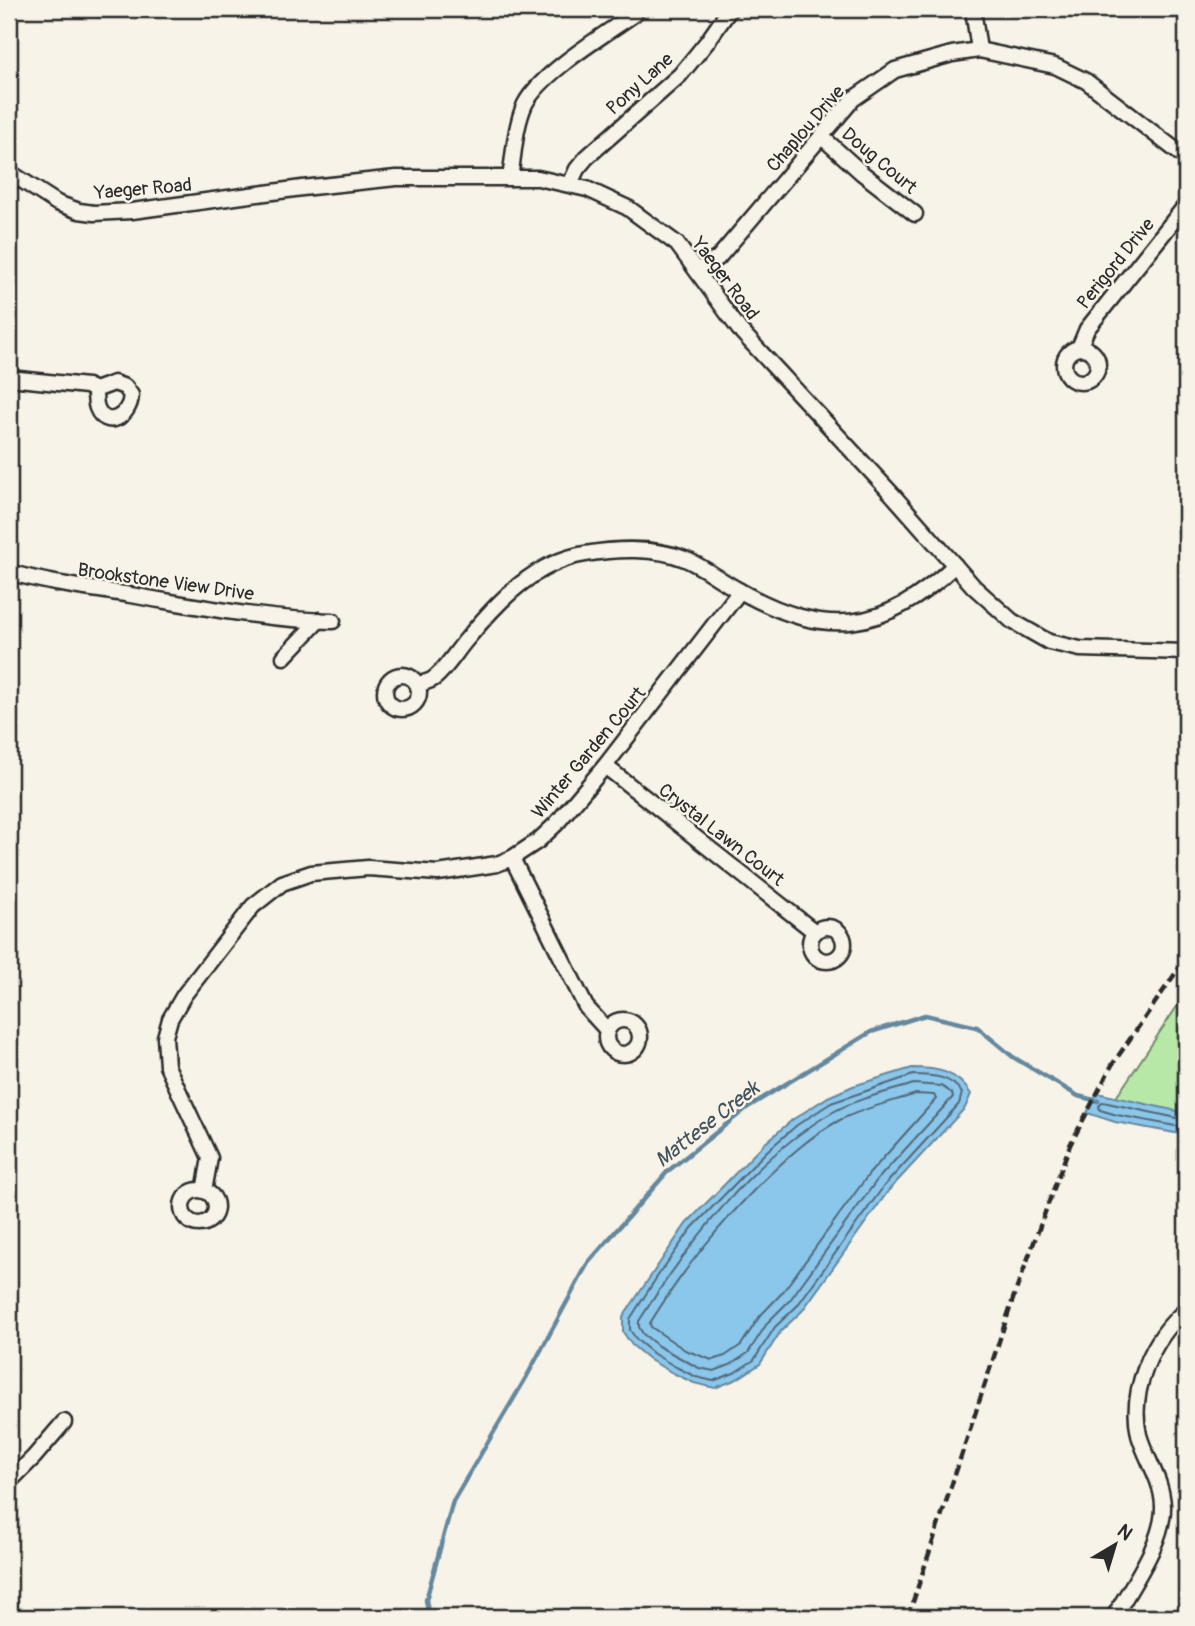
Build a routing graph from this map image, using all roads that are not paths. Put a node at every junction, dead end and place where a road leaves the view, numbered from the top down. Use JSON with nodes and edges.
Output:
{"nodes":[{"id":1,"x":730,"y":9,"type":"edge"},
{"id":2,"x":972,"y":9,"type":"edge"},
{"id":3,"x":632,"y":11,"type":"edge"},
{"id":4,"x":979,"y":50,"type":"junction"},
{"id":5,"x":822,"y":137,"type":"junction"},
{"id":6,"x":1186,"y":158,"type":"edge"},
{"id":7,"x":9,"y":172,"type":"edge"},
{"id":8,"x":510,"y":178,"type":"junction"},
{"id":9,"x":570,"y":184,"type":"junction"},
{"id":10,"x":1186,"y":205,"type":"edge"},
{"id":11,"x":915,"y":214,"type":"dead end"},
{"id":12,"x":698,"y":270,"type":"junction"},
{"id":13,"x":1079,"y":348,"type":"dead end"},
{"id":14,"x":9,"y":378,"type":"edge"},
{"id":15,"x":95,"y":390,"type":"dead end"},
{"id":16,"x":955,"y":565,"type":"junction"},
{"id":17,"x":9,"y":572,"type":"edge"},
{"id":18,"x":740,"y":591,"type":"junction"},
{"id":19,"x":1186,"y":652,"type":"edge"},
{"id":20,"x":284,"y":657,"type":"dead end"},
{"id":21,"x":418,"y":684,"type":"dead end"},
{"id":22,"x":605,"y":766,"type":"junction"},
{"id":23,"x":512,"y":858,"type":"junction"},
{"id":24,"x":815,"y":932,"type":"dead end"},
{"id":25,"x":607,"y":1030,"type":"dead end"},
{"id":26,"x":204,"y":1191,"type":"dead end"},
{"id":27,"x":1186,"y":1310,"type":"edge"},
{"id":28,"x":64,"y":1422,"type":"dead end"},
{"id":29,"x":9,"y":1482,"type":"edge"},
{"id":30,"x":1114,"y":1617,"type":"edge"}],
"edges":[{"from":1,"to":9,"type":"street","name":"Pony Lane"},
{"from":2,"to":4,"type":"street"},
{"from":3,"to":8,"type":"street"},
{"from":4,"to":5,"type":"street","name":"Chaplou Drive"},
{"from":4,"to":6,"type":"street","name":"Chaplou Drive"},
{"from":5,"to":11,"type":"street","name":"Doug Court"},
{"from":5,"to":12,"type":"street","name":"Chaplou Drive"},
{"from":7,"to":8,"type":"street","name":"Yaeger Road"},
{"from":8,"to":9,"type":"street","name":"Yaeger Road"},
{"from":9,"to":12,"type":"street","name":"Yaeger Road"},
{"from":10,"to":13,"type":"street","name":"Perigord Drive"},
{"from":12,"to":16,"type":"street","name":"Yaeger Road"},
{"from":14,"to":15,"type":"street"},
{"from":16,"to":18,"type":"street"},
{"from":16,"to":19,"type":"street","name":"Yaeger Road"},
{"from":17,"to":20,"type":"street","name":"Brookstone View Drive"},
{"from":18,"to":21,"type":"street"},
{"from":18,"to":22,"type":"street","name":"Winter Garden Court"},
{"from":22,"to":23,"type":"street","name":"Winter Garden Court"},
{"from":22,"to":24,"type":"street","name":"Crystal Lawn Court"},
{"from":23,"to":25,"type":"street"},
{"from":23,"to":26,"type":"street","name":"Winter Garden Court"},
{"from":27,"to":30,"type":"street"},
{"from":28,"to":29,"type":"street"}]}
